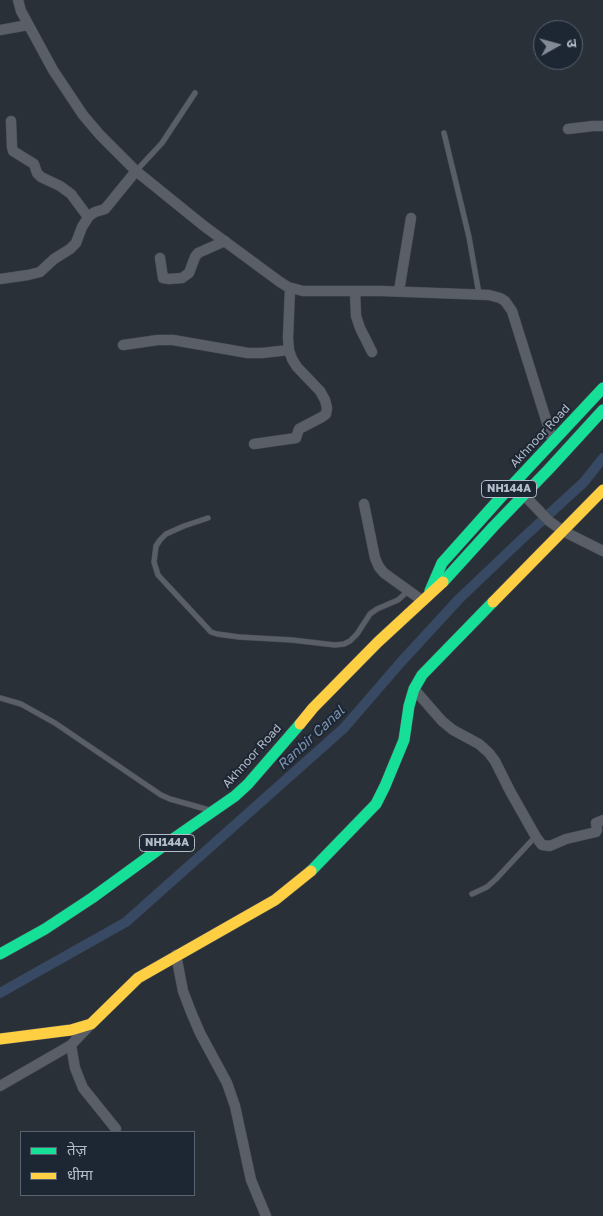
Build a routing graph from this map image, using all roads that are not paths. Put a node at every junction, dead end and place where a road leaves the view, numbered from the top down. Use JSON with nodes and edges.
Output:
{"nodes":[{"id":1,"x":17,"y":3,"type":"edge"},
{"id":2,"x":28,"y":26,"type":"junction"},
{"id":3,"x":0,"y":30,"type":"edge"},
{"id":4,"x":195,"y":93,"type":"dead end"},
{"id":5,"x":11,"y":121,"type":"dead end"},
{"id":6,"x":603,"y":126,"type":"edge"},
{"id":7,"x":568,"y":129,"type":"dead end"},
{"id":8,"x":444,"y":133,"type":"dead end"},
{"id":9,"x":136,"y":171,"type":"junction"},
{"id":10,"x":88,"y":217,"type":"junction"},
{"id":11,"x":410,"y":218,"type":"dead end"},
{"id":12,"x":225,"y":241,"type":"junction"},
{"id":13,"x":160,"y":258,"type":"dead end"},
{"id":14,"x":0,"y":279,"type":"edge"},
{"id":15,"x":290,"y":288,"type":"junction"},
{"id":16,"x":355,"y":291,"type":"junction"},
{"id":17,"x":399,"y":292,"type":"junction"},
{"id":18,"x":479,"y":295,"type":"junction"},
{"id":19,"x":123,"y":346,"type":"dead end"},
{"id":20,"x":289,"y":350,"type":"junction"},
{"id":21,"x":372,"y":352,"type":"dead end"},
{"id":22,"x":603,"y":388,"type":"edge"},
{"id":23,"x":603,"y":410,"type":"edge"},
{"id":24,"x":553,"y":442,"type":"junction"},
{"id":25,"x":254,"y":444,"type":"dead end"},
{"id":26,"x":603,"y":490,"type":"edge"},
{"id":27,"x":524,"y":495,"type":"junction"},
{"id":28,"x":364,"y":504,"type":"dead end"},
{"id":29,"x":208,"y":518,"type":"dead end"},
{"id":30,"x":562,"y":531,"type":"junction"},
{"id":31,"x":603,"y":551,"type":"edge"},
{"id":32,"x":408,"y":591,"type":"junction"},
{"id":33,"x":424,"y":600,"type":"junction"},
{"id":34,"x":414,"y":690,"type":"junction"},
{"id":35,"x":0,"y":698,"type":"edge"},
{"id":36,"x":214,"y":811,"type":"junction"},
{"id":37,"x":603,"y":820,"type":"edge"},
{"id":38,"x":536,"y":837,"type":"junction"},
{"id":39,"x":472,"y":894,"type":"dead end"},
{"id":40,"x":0,"y":954,"type":"edge"},
{"id":41,"x":176,"y":955,"type":"junction"},
{"id":42,"x":90,"y":1024,"type":"junction"},
{"id":43,"x":0,"y":1038,"type":"edge"},
{"id":44,"x":71,"y":1045,"type":"junction"},
{"id":45,"x":0,"y":1086,"type":"edge"},
{"id":46,"x":116,"y":1130,"type":"dead end"},
{"id":47,"x":266,"y":1216,"type":"edge"}],
"edges":[{"from":1,"to":2,"type":"street"},
{"from":2,"to":3,"type":"street"},
{"from":2,"to":9,"type":"street"},
{"from":4,"to":9,"type":"lane"},
{"from":5,"to":10,"type":"street"},
{"from":6,"to":7,"type":"street"},
{"from":8,"to":18,"type":"lane"},
{"from":9,"to":10,"type":"street"},
{"from":9,"to":12,"type":"street"},
{"from":10,"to":14,"type":"street"},
{"from":11,"to":17,"type":"street"},
{"from":12,"to":13,"type":"street"},
{"from":12,"to":15,"type":"street"},
{"from":15,"to":16,"type":"street"},
{"from":15,"to":20,"type":"street"},
{"from":16,"to":17,"type":"street"},
{"from":16,"to":21,"type":"street"},
{"from":17,"to":18,"type":"street"},
{"from":18,"to":24,"type":"street"},
{"from":19,"to":20,"type":"street"},
{"from":20,"to":25,"type":"street"},
{"from":22,"to":24,"type":"main road","name":"Akhnoor Road","number":"NH144A"},
{"from":23,"to":27,"type":"main road","name":"Akhnoor Road","number":"NH144A"},
{"from":24,"to":33,"type":"main road","name":"Akhnoor Road","number":"NH144A"},
{"from":26,"to":30,"type":"main road"},
{"from":27,"to":30,"type":"street"},
{"from":27,"to":33,"type":"main road","name":"Akhnoor Road","number":"NH144A"},
{"from":28,"to":32,"type":"street"},
{"from":29,"to":32,"type":"lane"},
{"from":30,"to":31,"type":"street"},
{"from":30,"to":34,"type":"main road"},
{"from":32,"to":33,"type":"street"},
{"from":33,"to":36,"type":"main road","name":"Akhnoor Road","number":"NH144A"},
{"from":34,"to":38,"type":"street"},
{"from":34,"to":41,"type":"main road"},
{"from":35,"to":36,"type":"lane"},
{"from":36,"to":40,"type":"main road","name":"Akhnoor Road","number":"NH144A"},
{"from":37,"to":38,"type":"street"},
{"from":38,"to":39,"type":"lane"},
{"from":41,"to":42,"type":"main road"},
{"from":41,"to":47,"type":"street"},
{"from":42,"to":43,"type":"main road"},
{"from":42,"to":44,"type":"street"},
{"from":44,"to":45,"type":"street"},
{"from":44,"to":46,"type":"street"}]}
